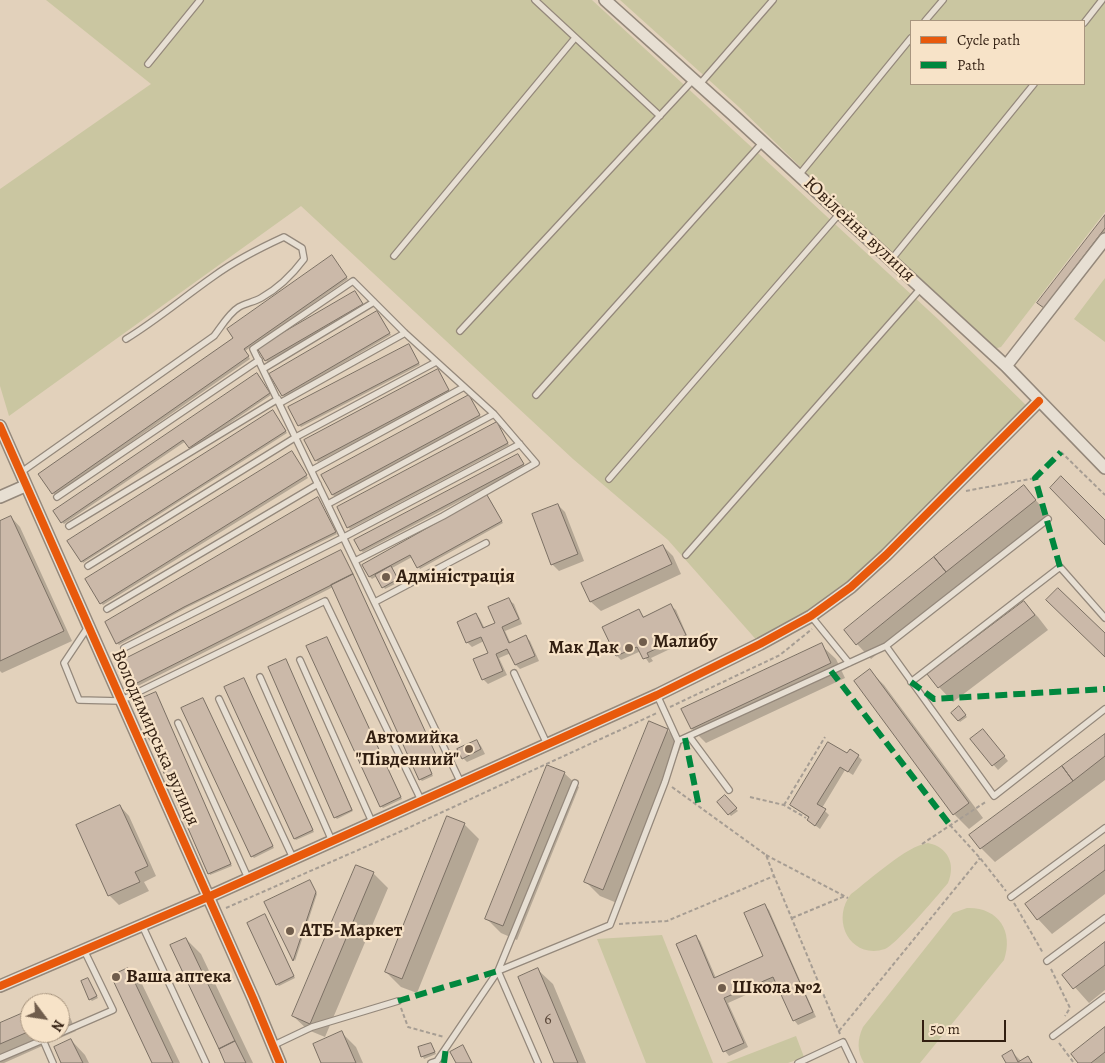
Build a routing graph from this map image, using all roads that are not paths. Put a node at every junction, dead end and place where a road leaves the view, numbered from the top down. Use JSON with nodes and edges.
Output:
{"nodes":[{"id":1,"x":200,"y":0,"type":"edge"},
{"id":2,"x":535,"y":0,"type":"edge"},
{"id":3,"x":605,"y":0,"type":"edge"},
{"id":4,"x":773,"y":0,"type":"edge"},
{"id":5,"x":942,"y":0,"type":"edge"},
{"id":6,"x":1102,"y":0,"type":"edge"},
{"id":7,"x":926,"y":20,"type":"edge"},
{"id":8,"x":1085,"y":22,"type":"edge"},
{"id":9,"x":575,"y":38,"type":"junction"},
{"id":10,"x":910,"y":39,"type":"edge"},
{"id":11,"x":148,"y":64,"type":"dead end"},
{"id":12,"x":696,"y":83,"type":"junction"},
{"id":13,"x":1033,"y":85,"type":"edge"},
{"id":14,"x":660,"y":116,"type":"junction"},
{"id":15,"x":763,"y":142,"type":"junction"},
{"id":16,"x":799,"y":175,"type":"junction"},
{"id":17,"x":840,"y":214,"type":"junction"},
{"id":18,"x":1105,"y":239,"type":"edge"},
{"id":19,"x":394,"y":256,"type":"dead end"},
{"id":20,"x":891,"y":260,"type":"junction"},
{"id":21,"x":921,"y":288,"type":"junction"},
{"id":22,"x":374,"y":302,"type":"junction"},
{"id":23,"x":460,"y":331,"type":"dead end"},
{"id":24,"x":405,"y":333,"type":"junction"},
{"id":25,"x":126,"y":339,"type":"dead end"},
{"id":26,"x":259,"y":360,"type":"junction"},
{"id":27,"x":436,"y":362,"type":"junction"},
{"id":28,"x":1006,"y":366,"type":"junction"},
{"id":29,"x":263,"y":369,"type":"junction"},
{"id":30,"x":464,"y":387,"type":"junction"},
{"id":31,"x":536,"y":395,"type":"dead end"},
{"id":32,"x":279,"y":401,"type":"junction"},
{"id":33,"x":1039,"y":402,"type":"junction"},
{"id":34,"x":494,"y":414,"type":"junction"},
{"id":35,"x":0,"y":426,"type":"edge"},
{"id":36,"x":296,"y":437,"type":"junction"},
{"id":37,"x":520,"y":444,"type":"junction"},
{"id":38,"x":1105,"y":468,"type":"edge"},
{"id":39,"x":312,"y":470,"type":"junction"},
{"id":40,"x":20,"y":473,"type":"junction"},
{"id":41,"x":609,"y":479,"type":"dead end"},
{"id":42,"x":318,"y":484,"type":"junction"},
{"id":43,"x":25,"y":486,"type":"junction"},
{"id":44,"x":0,"y":497,"type":"edge"},
{"id":45,"x":57,"y":497,"type":"dead end"},
{"id":46,"x":328,"y":504,"type":"junction"},
{"id":47,"x":1048,"y":519,"type":"dead end"},
{"id":48,"x":69,"y":526,"type":"dead end"},
{"id":49,"x":344,"y":537,"type":"junction"},
{"id":50,"x":486,"y":543,"type":"dead end"},
{"id":51,"x":686,"y":555,"type":"dead end"},
{"id":52,"x":355,"y":561,"type":"junction"},
{"id":53,"x":88,"y":566,"type":"dead end"},
{"id":54,"x":375,"y":602,"type":"junction"},
{"id":55,"x":107,"y":609,"type":"dead end"},
{"id":56,"x":811,"y":616,"type":"junction"},
{"id":57,"x":1105,"y":618,"type":"edge"},
{"id":58,"x":88,"y":627,"type":"junction"},
{"id":59,"x":886,"y":646,"type":"junction"},
{"id":60,"x":124,"y":648,"type":"dead end"},
{"id":61,"x":300,"y":660,"type":"dead end"},
{"id":62,"x":849,"y":663,"type":"junction"},
{"id":63,"x":514,"y":673,"type":"dead end"},
{"id":64,"x":260,"y":677,"type":"dead end"},
{"id":65,"x":911,"y":682,"type":"junction"},
{"id":66,"x":657,"y":696,"type":"junction"},
{"id":67,"x":219,"y":700,"type":"dead end"},
{"id":68,"x":120,"y":701,"type":"junction"},
{"id":69,"x":1105,"y":709,"type":"edge"},
{"id":70,"x":178,"y":724,"type":"dead end"},
{"id":71,"x":689,"y":736,"type":"junction"},
{"id":72,"x":678,"y":741,"type":"junction"},
{"id":73,"x":547,"y":744,"type":"junction"},
{"id":74,"x":461,"y":783,"type":"junction"},
{"id":75,"x":575,"y":783,"type":"dead end"},
{"id":76,"x":729,"y":790,"type":"dead end"},
{"id":77,"x":421,"y":800,"type":"junction"},
{"id":78,"x":372,"y":822,"type":"junction"},
{"id":79,"x":1105,"y":828,"type":"edge"},
{"id":80,"x":332,"y":840,"type":"junction"},
{"id":81,"x":293,"y":858,"type":"junction"},
{"id":82,"x":248,"y":878,"type":"junction"},
{"id":83,"x":208,"y":897,"type":"junction"},
{"id":84,"x":1011,"y":897,"type":"road end"},
{"id":85,"x":1105,"y":918,"type":"edge"},
{"id":86,"x":142,"y":925,"type":"junction"},
{"id":87,"x":84,"y":950,"type":"junction"},
{"id":88,"x":1047,"y":961,"type":"road end"},
{"id":89,"x":498,"y":971,"type":"junction"},
{"id":90,"x":0,"y":986,"type":"edge"},
{"id":91,"x":1105,"y":997,"type":"edge"},
{"id":92,"x":398,"y":1001,"type":"road end"},
{"id":93,"x":70,"y":1029,"type":"edge"},
{"id":94,"x":1053,"y":1036,"type":"road end"},
{"id":95,"x":36,"y":1043,"type":"edge"},
{"id":96,"x":44,"y":1043,"type":"edge"},
{"id":97,"x":272,"y":1046,"type":"junction"},
{"id":98,"x":0,"y":1058,"type":"edge"},
{"id":99,"x":53,"y":1063,"type":"edge"},
{"id":100,"x":206,"y":1063,"type":"edge"},
{"id":101,"x":280,"y":1063,"type":"edge"},
{"id":102,"x":432,"y":1063,"type":"edge"},
{"id":103,"x":538,"y":1063,"type":"edge"},
{"id":104,"x":798,"y":1063,"type":"edge"},
{"id":105,"x":853,"y":1063,"type":"edge"}],
"edges":[{"from":1,"to":11,"type":"lane"},
{"from":2,"to":9,"type":"lane"},
{"from":3,"to":12,"type":"street","name":"Ювілейна вулиця"},
{"from":4,"to":12,"type":"lane"},
{"from":5,"to":7,"type":"lane"},
{"from":6,"to":8,"type":"lane"},
{"from":9,"to":14,"type":"lane"},
{"from":9,"to":19,"type":"lane"},
{"from":10,"to":16,"type":"lane"},
{"from":12,"to":14,"type":"lane"},
{"from":12,"to":15,"type":"street","name":"Ювілейна вулиця"},
{"from":13,"to":20,"type":"lane"},
{"from":14,"to":23,"type":"lane"},
{"from":15,"to":16,"type":"street","name":"Ювілейна вулиця"},
{"from":15,"to":31,"type":"lane"},
{"from":16,"to":17,"type":"street","name":"Ювілейна вулиця"},
{"from":17,"to":20,"type":"street","name":"Ювілейна вулиця"},
{"from":17,"to":41,"type":"lane"},
{"from":18,"to":28,"type":"street"},
{"from":20,"to":21,"type":"street","name":"Ювілейна вулиця"},
{"from":21,"to":28,"type":"street","name":"Ювілейна вулиця"},
{"from":21,"to":51,"type":"lane"},
{"from":22,"to":24,"type":"lane"},
{"from":22,"to":26,"type":"lane"},
{"from":22,"to":29,"type":"lane"},
{"from":24,"to":27,"type":"lane"},
{"from":24,"to":32,"type":"lane"},
{"from":25,"to":40,"type":"lane"},
{"from":26,"to":29,"type":"lane"},
{"from":26,"to":45,"type":"lane"},
{"from":27,"to":30,"type":"lane"},
{"from":27,"to":36,"type":"lane"},
{"from":28,"to":33,"type":"street","name":"Ювілейна вулиця"},
{"from":29,"to":32,"type":"lane"},
{"from":30,"to":34,"type":"lane"},
{"from":30,"to":39,"type":"lane"},
{"from":32,"to":36,"type":"lane"},
{"from":32,"to":48,"type":"lane"},
{"from":33,"to":38,"type":"street","name":"Ювілейна вулиця"},
{"from":33,"to":56,"type":"street"},
{"from":34,"to":37,"type":"lane"},
{"from":34,"to":46,"type":"lane"},
{"from":35,"to":40,"type":"street","name":"Володимирська вулиця"},
{"from":36,"to":39,"type":"lane"},
{"from":36,"to":53,"type":"lane"},
{"from":37,"to":49,"type":"lane"},
{"from":37,"to":52,"type":"lane"},
{"from":39,"to":42,"type":"lane"},
{"from":40,"to":43,"type":"street","name":"Володимирська вулиця"},
{"from":42,"to":46,"type":"lane"},
{"from":42,"to":55,"type":"lane"},
{"from":43,"to":44,"type":"street"},
{"from":43,"to":58,"type":"street","name":"Володимирська вулиця"},
{"from":46,"to":49,"type":"lane"},
{"from":47,"to":59,"type":"lane"},
{"from":49,"to":52,"type":"lane"},
{"from":49,"to":60,"type":"lane"},
{"from":50,"to":54,"type":"lane"},
{"from":52,"to":54,"type":"lane"},
{"from":54,"to":74,"type":"lane"},
{"from":56,"to":62,"type":"lane"},
{"from":56,"to":66,"type":"street"},
{"from":57,"to":65,"type":"lane"},
{"from":58,"to":68,"type":"street","name":"Володимирська вулиця"},
{"from":58,"to":68,"type":"lane"},
{"from":59,"to":62,"type":"lane"},
{"from":59,"to":65,"type":"lane"},
{"from":61,"to":78,"type":"lane"},
{"from":62,"to":71,"type":"lane"},
{"from":63,"to":73,"type":"lane"},
{"from":64,"to":80,"type":"lane"},
{"from":65,"to":69,"type":"lane"},
{"from":66,"to":72,"type":"lane"},
{"from":66,"to":73,"type":"street"},
{"from":67,"to":81,"type":"lane"},
{"from":68,"to":77,"type":"lane"},
{"from":68,"to":83,"type":"street","name":"Володимирська вулиця"},
{"from":70,"to":82,"type":"lane"},
{"from":71,"to":72,"type":"lane"},
{"from":71,"to":76,"type":"lane"},
{"from":72,"to":89,"type":"lane"},
{"from":73,"to":74,"type":"street"},
{"from":74,"to":77,"type":"street"},
{"from":75,"to":89,"type":"lane"},
{"from":77,"to":78,"type":"street"},
{"from":78,"to":80,"type":"street"},
{"from":79,"to":84,"type":"lane"},
{"from":80,"to":81,"type":"street"},
{"from":81,"to":82,"type":"street"},
{"from":82,"to":83,"type":"street"},
{"from":83,"to":86,"type":"street"},
{"from":83,"to":97,"type":"street","name":"Володимирська вулиця"},
{"from":85,"to":88,"type":"lane"},
{"from":86,"to":87,"type":"street"},
{"from":86,"to":100,"type":"lane"},
{"from":87,"to":90,"type":"street"},
{"from":87,"to":93,"type":"lane"},
{"from":89,"to":102,"type":"lane"},
{"from":89,"to":103,"type":"lane"},
{"from":91,"to":94,"type":"lane"},
{"from":92,"to":97,"type":"lane"},
{"from":95,"to":98,"type":"lane"},
{"from":96,"to":99,"type":"lane"},
{"from":97,"to":101,"type":"street","name":"Володимирська вулиця"},
{"from":104,"to":105,"type":"lane"}]}
